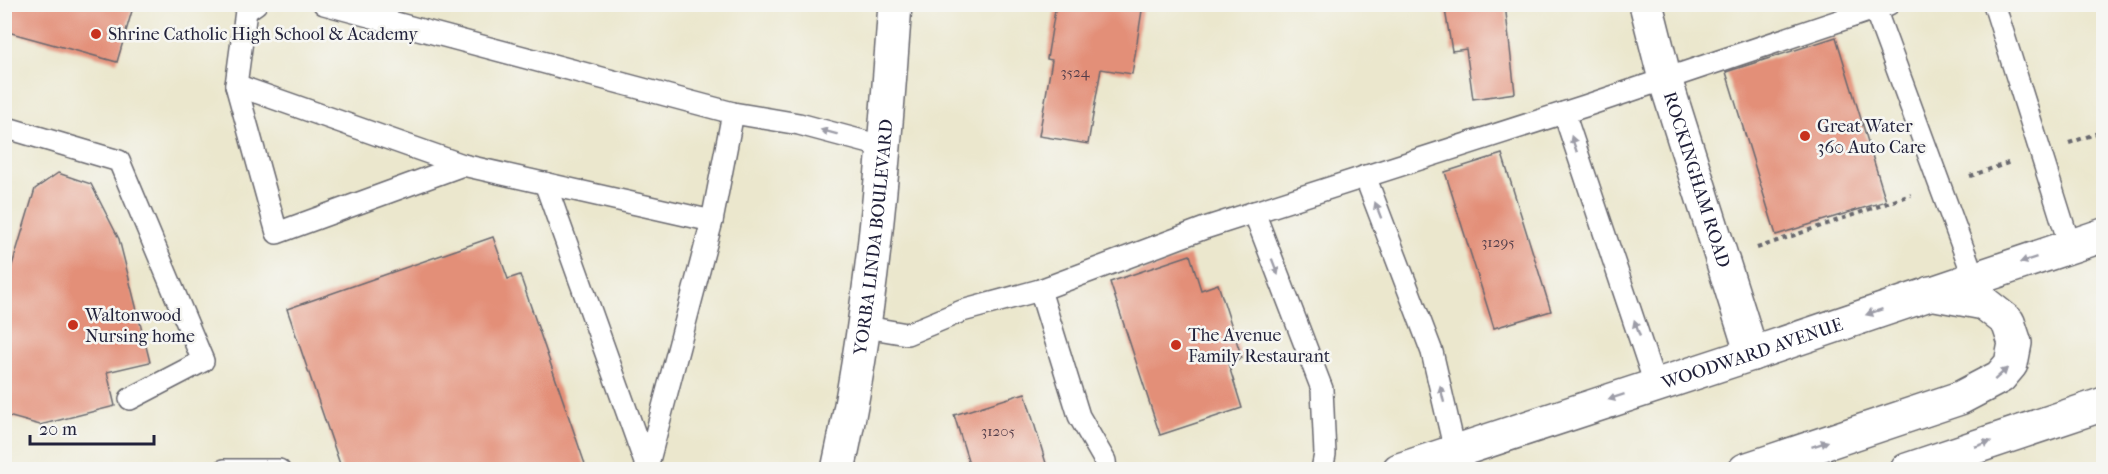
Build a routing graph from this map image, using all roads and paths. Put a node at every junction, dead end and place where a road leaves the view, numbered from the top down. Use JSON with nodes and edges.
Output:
{"nodes":[{"id":1,"x":256,"y":4,"type":"edge"},
{"id":2,"x":324,"y":4,"type":"edge"},
{"id":3,"x":895,"y":4,"type":"edge"},
{"id":4,"x":1646,"y":4,"type":"edge"},
{"id":5,"x":1994,"y":4,"type":"edge"},
{"id":6,"x":1882,"y":7,"type":"edge"},
{"id":7,"x":1665,"y":79,"type":"junction"},
{"id":8,"x":236,"y":85,"type":"junction"},
{"id":9,"x":733,"y":113,"type":"junction"},
{"id":10,"x":1564,"y":113,"type":"junction"},
{"id":11,"x":4,"y":127,"type":"edge"},
{"id":12,"x":885,"y":147,"type":"junction"},
{"id":13,"x":463,"y":165,"type":"junction"},
{"id":14,"x":1365,"y":176,"type":"junction"},
{"id":15,"x":545,"y":183,"type":"junction"},
{"id":16,"x":1254,"y":212,"type":"junction"},
{"id":17,"x":712,"y":221,"type":"junction"},
{"id":18,"x":2103,"y":235,"type":"edge"},
{"id":19,"x":2070,"y":246,"type":"junction"},
{"id":20,"x":1974,"y":278,"type":"junction"},
{"id":21,"x":1040,"y":290,"type":"junction"},
{"id":22,"x":1929,"y":293,"type":"junction"},
{"id":23,"x":866,"y":327,"type":"junction"},
{"id":24,"x":1752,"y":354,"type":"junction"},
{"id":25,"x":1656,"y":384,"type":"junction"},
{"id":26,"x":130,"y":399,"type":"dead end"},
{"id":27,"x":2103,"y":404,"type":"edge"},
{"id":28,"x":1455,"y":451,"type":"junction"},
{"id":29,"x":649,"y":469,"type":"edge"},
{"id":30,"x":1911,"y":469,"type":"edge"},
{"id":31,"x":224,"y":470,"type":"edge"},
{"id":32,"x":279,"y":470,"type":"edge"},
{"id":33,"x":838,"y":470,"type":"edge"},
{"id":34,"x":1106,"y":470,"type":"edge"},
{"id":35,"x":1322,"y":470,"type":"edge"},
{"id":36,"x":1400,"y":470,"type":"edge"},
{"id":37,"x":1745,"y":470,"type":"edge"}],
"edges":[{"from":1,"to":8,"type":"lane"},
{"from":2,"to":9,"type":"lane"},
{"from":3,"to":12,"type":"main road","name":"YORBA LINDA BOULEVARD"},
{"from":4,"to":7,"type":"main road","name":"ROCKINGHAM ROAD"},
{"from":5,"to":19,"type":"lane"},
{"from":6,"to":7,"type":"lane"},
{"from":6,"to":20,"type":"lane"},
{"from":7,"to":10,"type":"lane"},
{"from":7,"to":24,"type":"main road","name":"ROCKINGHAM ROAD"},
{"from":8,"to":13,"type":"lane"},
{"from":8,"to":13,"type":"lane"},
{"from":12,"to":9,"type":"lane","one_way":true},
{"from":9,"to":17,"type":"lane"},
{"from":10,"to":14,"type":"lane"},
{"from":25,"to":10,"type":"lane","one_way":true},
{"from":11,"to":26,"type":"lane"},
{"from":12,"to":23,"type":"main road","name":"YORBA LINDA BOULEVARD"},
{"from":13,"to":15,"type":"lane"},
{"from":14,"to":16,"type":"lane"},
{"from":28,"to":14,"type":"lane","one_way":true},
{"from":15,"to":17,"type":"lane"},
{"from":15,"to":29,"type":"lane"},
{"from":16,"to":21,"type":"lane"},
{"from":16,"to":35,"type":"lane","one_way":true},
{"from":17,"to":29,"type":"lane"},
{"from":18,"to":19,"type":"main road","name":"WOODWARD AVENUE"},
{"from":19,"to":20,"type":"main road","name":"WOODWARD AVENUE","one_way":true},
{"from":20,"to":22,"type":"main road","name":"WOODWARD AVENUE"},
{"from":21,"to":23,"type":"lane"},
{"from":21,"to":34,"type":"lane"},
{"from":22,"to":24,"type":"main road","name":"WOODWARD AVENUE","one_way":true},
{"from":37,"to":22,"type":"main road","one_way":true},
{"from":23,"to":33,"type":"main road","name":"YORBA LINDA BOULEVARD"},
{"from":24,"to":25,"type":"main road","name":"WOODWARD AVENUE"},
{"from":25,"to":28,"type":"main road","name":"WOODWARD AVENUE","one_way":true},
{"from":30,"to":27,"type":"main road","one_way":true},
{"from":28,"to":36,"type":"main road","name":"WOODWARD AVENUE"},
{"from":31,"to":32,"type":"lane"}]}
